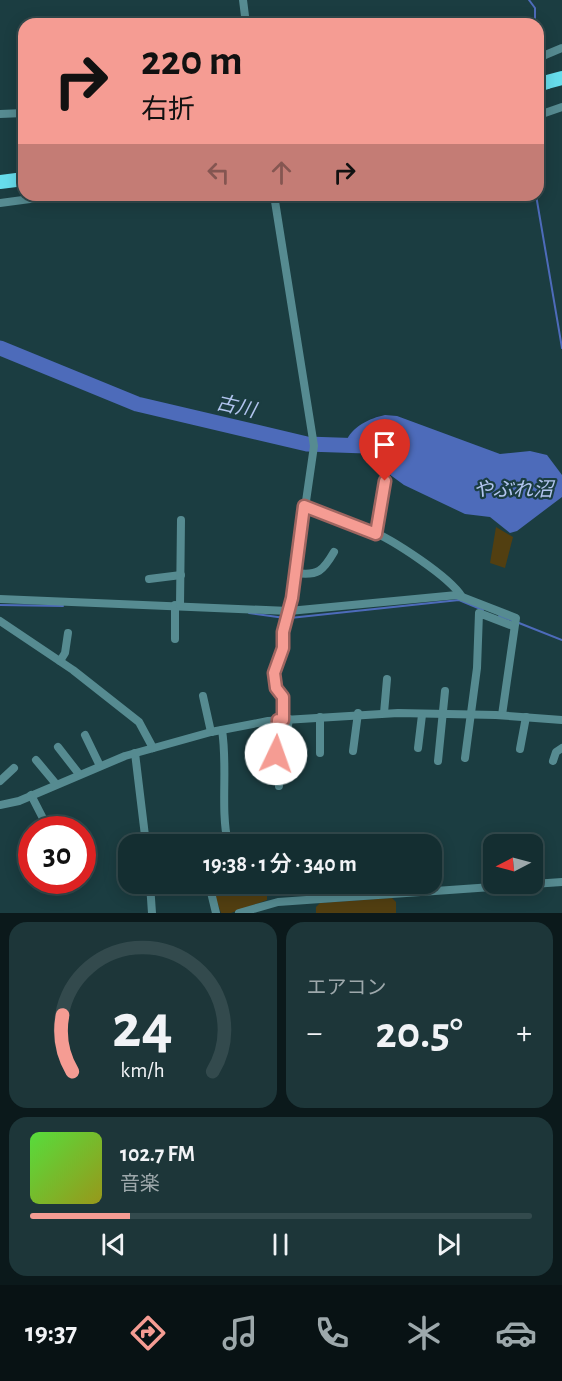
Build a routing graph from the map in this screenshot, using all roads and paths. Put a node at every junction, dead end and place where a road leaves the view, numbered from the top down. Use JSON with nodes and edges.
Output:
{"nodes":[{"id":1,"x":243,"y":0,"type":"edge"},
{"id":2,"x":245,"y":18,"type":"edge"},
{"id":3,"x":562,"y":48,"type":"edge"},
{"id":4,"x":544,"y":56,"type":"edge"},
{"id":5,"x":562,"y":78,"type":"edge"},
{"id":6,"x":544,"y":84,"type":"edge"},
{"id":7,"x":562,"y":107,"type":"edge"},
{"id":8,"x":18,"y":113,"type":"edge"},
{"id":9,"x":0,"y":114,"type":"edge"},
{"id":10,"x":544,"y":114,"type":"edge"},
{"id":11,"x":18,"y":179,"type":"edge"},
{"id":12,"x":0,"y":182,"type":"edge"},
{"id":13,"x":18,"y":201,"type":"edge"},
{"id":14,"x":275,"y":201,"type":"edge"},
{"id":15,"x":0,"y":203,"type":"edge"},
{"id":16,"x":385,"y":481,"type":"dead end"},
{"id":17,"x":304,"y":506,"type":"junction"},
{"id":18,"x":181,"y":520,"type":"dead end"},
{"id":19,"x":376,"y":534,"type":"junction"},
{"id":20,"x":334,"y":552,"type":"dead end"},
{"id":21,"x":296,"y":573,"type":"junction"},
{"id":22,"x":181,"y":575,"type":"junction"},
{"id":23,"x":148,"y":579,"type":"dead end"},
{"id":24,"x":462,"y":597,"type":"junction"},
{"id":25,"x":0,"y":599,"type":"edge"},
{"id":26,"x":176,"y":608,"type":"junction"},
{"id":27,"x":288,"y":615,"type":"junction"},
{"id":28,"x":0,"y":621,"type":"edge"},
{"id":29,"x":514,"y":624,"type":"junction"},
{"id":30,"x":68,"y":633,"type":"dead end"},
{"id":31,"x":175,"y":639,"type":"dead end"},
{"id":32,"x":60,"y":661,"type":"junction"},
{"id":33,"x":387,"y":680,"type":"dead end"},
{"id":34,"x":445,"y":691,"type":"dead end"},
{"id":35,"x":203,"y":696,"type":"dead end"},
{"id":36,"x":358,"y":713,"type":"junction"},
{"id":37,"x":384,"y":713,"type":"junction"},
{"id":38,"x":422,"y":715,"type":"junction"},
{"id":39,"x":444,"y":715,"type":"junction"},
{"id":40,"x":502,"y":715,"type":"junction"},
{"id":41,"x":471,"y":716,"type":"junction"},
{"id":42,"x":320,"y":717,"type":"junction"},
{"id":43,"x":526,"y":717,"type":"junction"},
{"id":44,"x":283,"y":719,"type":"junction"},
{"id":45,"x":562,"y":720,"type":"edge"},
{"id":46,"x":222,"y":730,"type":"junction"},
{"id":47,"x":211,"y":732,"type":"junction"},
{"id":48,"x":86,"y":735,"type":"dead end"},
{"id":49,"x":58,"y":747,"type":"dead end"},
{"id":50,"x":153,"y":748,"type":"junction"},
{"id":51,"x":418,"y":748,"type":"dead end"},
{"id":52,"x":562,"y":748,"type":"edge"},
{"id":53,"x":520,"y":749,"type":"dead end"},
{"id":54,"x":353,"y":751,"type":"dead end"},
{"id":55,"x":135,"y":753,"type":"junction"},
{"id":56,"x":320,"y":753,"type":"dead end"},
{"id":57,"x":276,"y":754,"type":"dead end"},
{"id":58,"x":465,"y":758,"type":"dead end"},
{"id":59,"x":36,"y":760,"type":"dead end"},
{"id":60,"x":438,"y":761,"type":"dead end"},
{"id":61,"x":553,"y":761,"type":"dead end"},
{"id":62,"x":100,"y":766,"type":"junction"},
{"id":63,"x":14,"y":768,"type":"dead end"},
{"id":64,"x":79,"y":774,"type":"junction"},
{"id":65,"x":0,"y":781,"type":"edge"},
{"id":66,"x":56,"y":784,"type":"junction"},
{"id":67,"x":279,"y":786,"type":"dead end"},
{"id":68,"x":31,"y":795,"type":"junction"},
{"id":69,"x":0,"y":805,"type":"edge"},
{"id":70,"x":42,"y":816,"type":"edge"},
{"id":71,"x":145,"y":834,"type":"edge"},
{"id":72,"x":226,"y":834,"type":"edge"},
{"id":73,"x":562,"y":882,"type":"edge"},
{"id":74,"x":151,"y":894,"type":"edge"},
{"id":75,"x":211,"y":894,"type":"edge"},
{"id":76,"x":152,"y":913,"type":"edge"},
{"id":77,"x":216,"y":913,"type":"edge"},
{"id":78,"x":239,"y":913,"type":"edge"}],
"edges":[{"from":1,"to":2,"type":"street"},
{"from":3,"to":4,"type":"street"},
{"from":5,"to":6,"type":"main road"},
{"from":7,"to":10,"type":"street"},
{"from":8,"to":9,"type":"street"},
{"from":11,"to":12,"type":"main road"},
{"from":13,"to":15,"type":"street"},
{"from":14,"to":17,"type":"street"},
{"from":16,"to":19,"type":"street"},
{"from":17,"to":19,"type":"street"},
{"from":17,"to":21,"type":"street"},
{"from":18,"to":22,"type":"street"},
{"from":19,"to":24,"type":"street"},
{"from":20,"to":21,"type":"street"},
{"from":21,"to":27,"type":"street"},
{"from":22,"to":23,"type":"street"},
{"from":22,"to":26,"type":"street"},
{"from":24,"to":27,"type":"street"},
{"from":24,"to":29,"type":"street"},
{"from":25,"to":26,"type":"street"},
{"from":26,"to":27,"type":"street"},
{"from":26,"to":31,"type":"street"},
{"from":27,"to":44,"type":"street"},
{"from":28,"to":32,"type":"street"},
{"from":29,"to":40,"type":"street"},
{"from":29,"to":41,"type":"street"},
{"from":30,"to":32,"type":"street"},
{"from":32,"to":50,"type":"street"},
{"from":33,"to":37,"type":"street"},
{"from":34,"to":39,"type":"street"},
{"from":35,"to":47,"type":"street"},
{"from":36,"to":37,"type":"street"},
{"from":36,"to":42,"type":"street"},
{"from":36,"to":54,"type":"street"},
{"from":37,"to":38,"type":"street"},
{"from":38,"to":39,"type":"street"},
{"from":38,"to":51,"type":"street"},
{"from":39,"to":41,"type":"street"},
{"from":39,"to":60,"type":"street"},
{"from":40,"to":41,"type":"street"},
{"from":40,"to":43,"type":"street"},
{"from":41,"to":58,"type":"street"},
{"from":42,"to":44,"type":"street"},
{"from":42,"to":56,"type":"street"},
{"from":43,"to":45,"type":"street"},
{"from":43,"to":53,"type":"street"},
{"from":44,"to":46,"type":"street"},
{"from":44,"to":57,"type":"street"},
{"from":44,"to":67,"type":"street"},
{"from":46,"to":47,"type":"street"},
{"from":46,"to":72,"type":"street"},
{"from":47,"to":50,"type":"street"},
{"from":48,"to":62,"type":"street"},
{"from":49,"to":64,"type":"street"},
{"from":50,"to":55,"type":"street"},
{"from":52,"to":61,"type":"street"},
{"from":55,"to":62,"type":"street"},
{"from":55,"to":71,"type":"street"},
{"from":59,"to":66,"type":"street"},
{"from":62,"to":64,"type":"street"},
{"from":63,"to":65,"type":"street"},
{"from":64,"to":66,"type":"street"},
{"from":66,"to":68,"type":"street"},
{"from":68,"to":69,"type":"street"},
{"from":68,"to":70,"type":"street"},
{"from":73,"to":78,"type":"street"},
{"from":74,"to":76,"type":"street"},
{"from":75,"to":77,"type":"street"}]}
